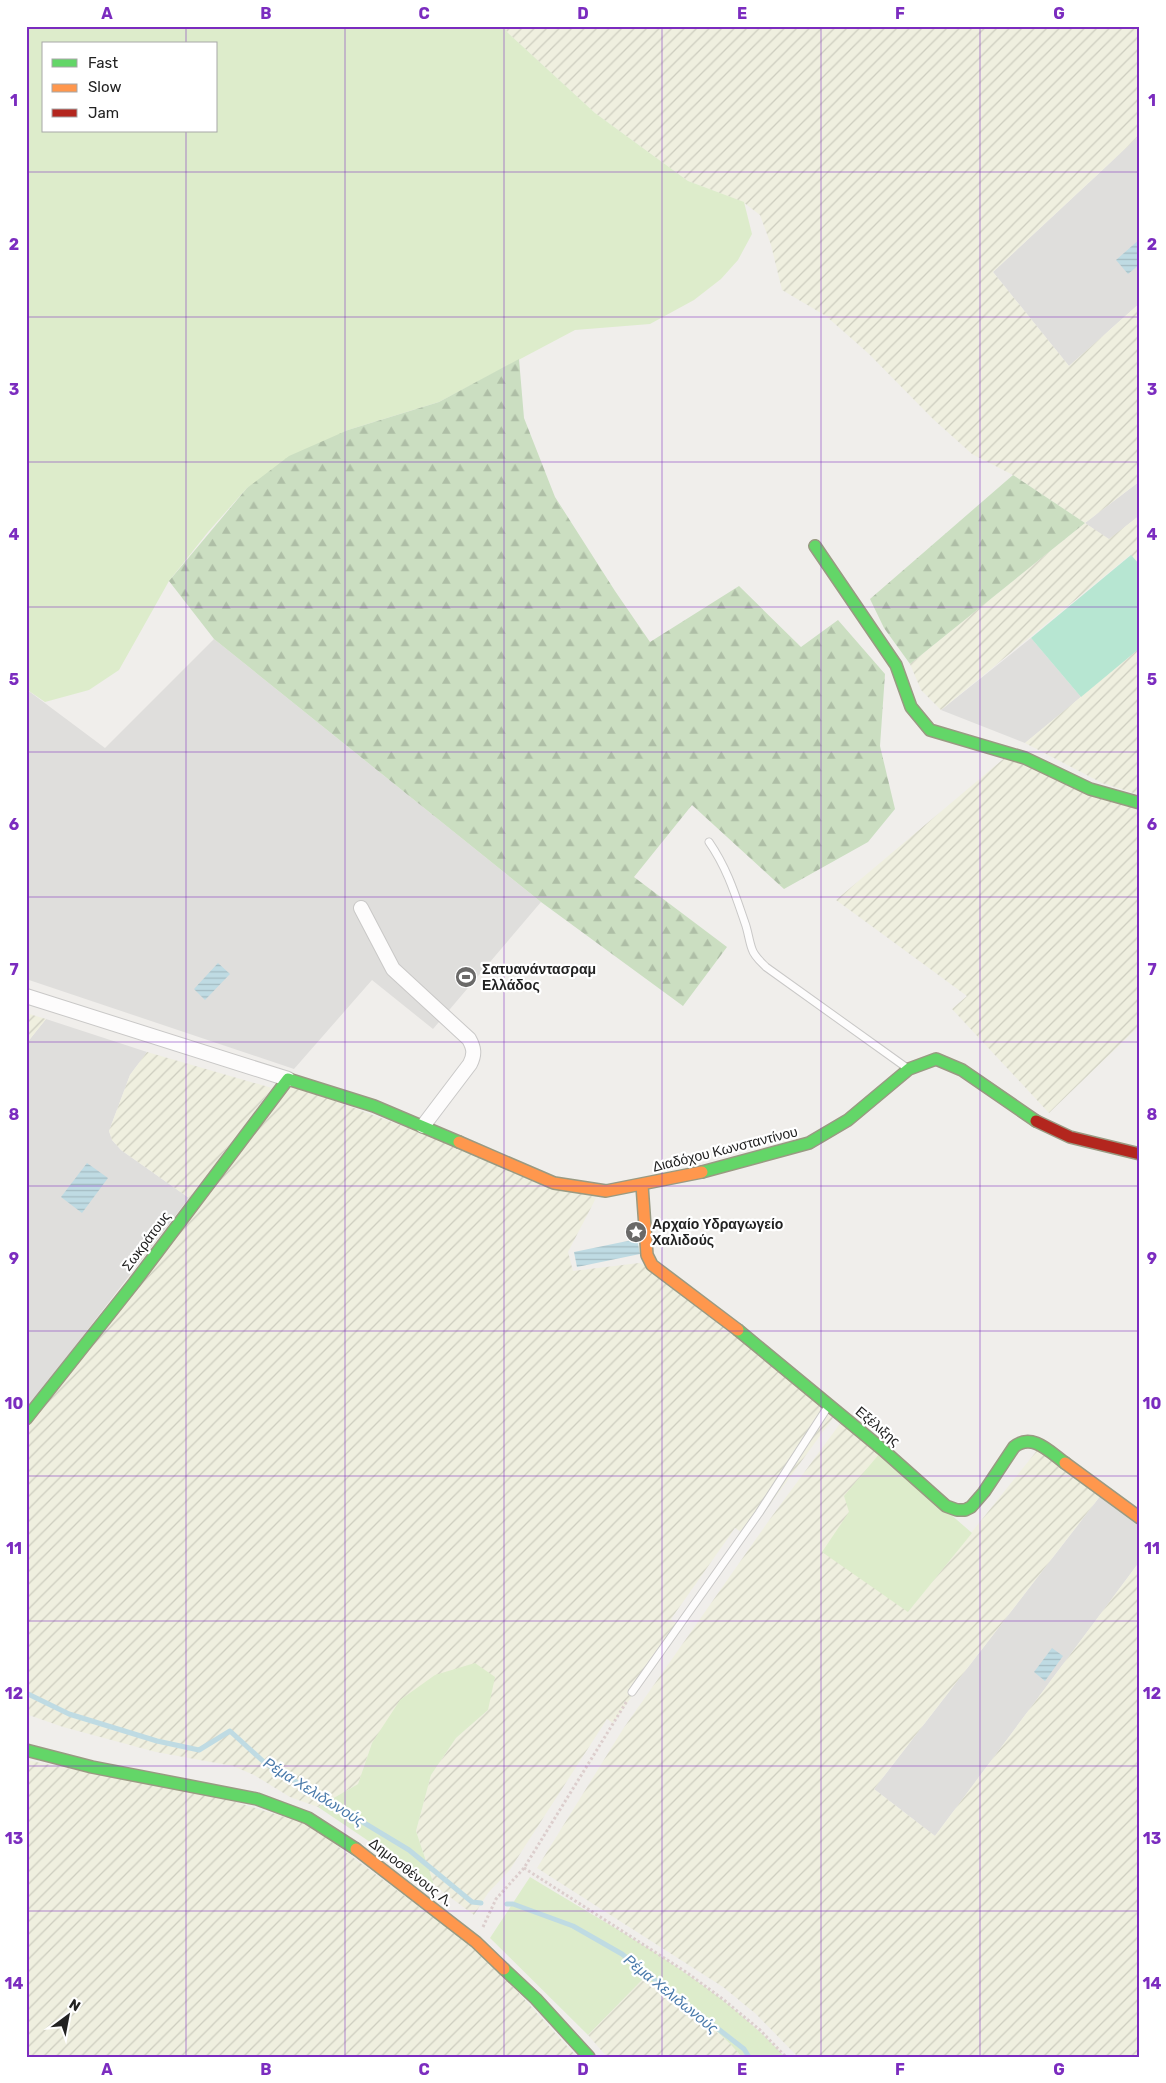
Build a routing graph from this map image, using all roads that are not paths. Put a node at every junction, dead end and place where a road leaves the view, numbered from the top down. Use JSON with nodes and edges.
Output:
{"nodes":[{"id":1,"x":815,"y":546,"type":"dead end"},
{"id":2,"x":1140,"y":803,"type":"edge"},
{"id":3,"x":709,"y":842,"type":"dead end"},
{"id":4,"x":362,"y":908,"type":"dead end"},
{"id":5,"x":26,"y":996,"type":"edge"},
{"id":6,"x":909,"y":1069,"type":"junction"},
{"id":7,"x":288,"y":1079,"type":"junction"},
{"id":8,"x":423,"y":1126,"type":"junction"},
{"id":9,"x":1140,"y":1154,"type":"edge"},
{"id":10,"x":642,"y":1185,"type":"junction"},
{"id":11,"x":830,"y":1405,"type":"junction"},
{"id":12,"x":26,"y":1419,"type":"edge"},
{"id":13,"x":1140,"y":1518,"type":"edge"},
{"id":14,"x":632,"y":1692,"type":"road end"},
{"id":15,"x":26,"y":1750,"type":"edge"},
{"id":16,"x":589,"y":2057,"type":"edge"}],
"edges":[{"from":1,"to":2,"type":"street"},
{"from":3,"to":6,"type":"lane"},
{"from":4,"to":8,"type":"street"},
{"from":5,"to":7,"type":"street"},
{"from":6,"to":9,"type":"street","name":"Διαδόχου Κωνσταντίνου"},
{"from":6,"to":10,"type":"street","name":"Διαδόχου Κωνσταντίνου"},
{"from":7,"to":8,"type":"street","name":"Διαδόχου Κωνσταντίνου"},
{"from":7,"to":12,"type":"street","name":"Σωκράτους"},
{"from":8,"to":10,"type":"street","name":"Διαδόχου Κωνσταντίνου"},
{"from":10,"to":11,"type":"street","name":"Εξέλιξης"},
{"from":11,"to":13,"type":"street","name":"Εξέλιξης"},
{"from":11,"to":14,"type":"lane"},
{"from":15,"to":16,"type":"street","name":"Δημοσθένους Λ."}]}
